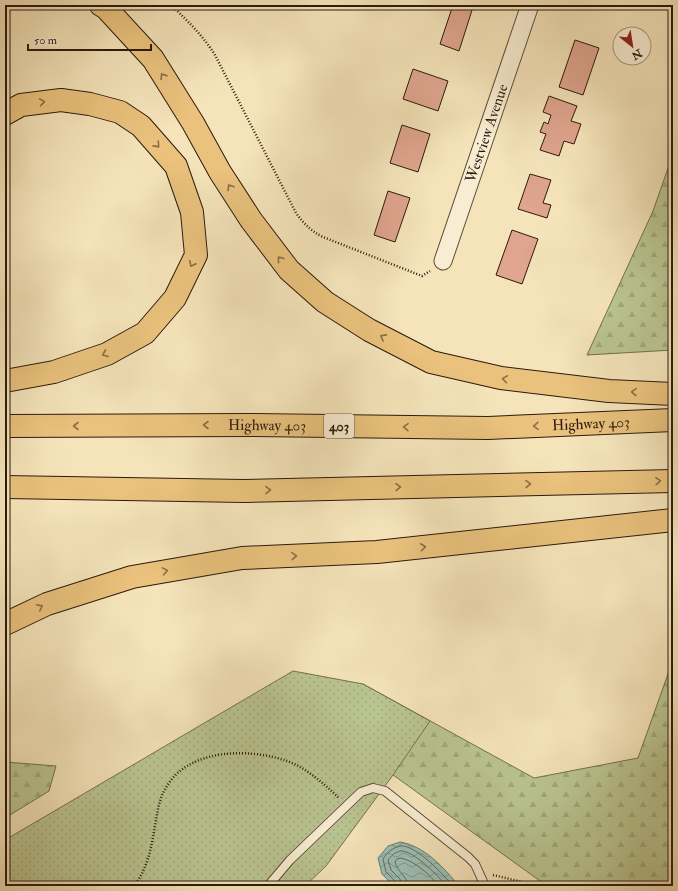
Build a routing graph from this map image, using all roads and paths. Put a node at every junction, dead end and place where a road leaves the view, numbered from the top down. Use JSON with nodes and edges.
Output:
{"nodes":[{"id":1,"x":101,"y":5,"type":"edge"},
{"id":2,"x":171,"y":5,"type":"edge"},
{"id":3,"x":530,"y":5,"type":"edge"},
{"id":4,"x":5,"y":114,"type":"edge"},
{"id":5,"x":443,"y":261,"type":"joint"},
{"id":6,"x":5,"y":381,"type":"edge"},
{"id":7,"x":673,"y":394,"type":"edge"},
{"id":8,"x":673,"y":420,"type":"edge"},
{"id":9,"x":5,"y":426,"type":"edge"},
{"id":10,"x":673,"y":481,"type":"edge"},
{"id":11,"x":5,"y":487,"type":"edge"},
{"id":12,"x":244,"y":490,"type":"junction"},
{"id":13,"x":5,"y":501,"type":"edge"},
{"id":14,"x":673,"y":520,"type":"edge"},
{"id":15,"x":5,"y":624,"type":"edge"},
{"id":16,"x":346,"y":806,"type":"junction"},
{"id":17,"x":479,"y":872,"type":"junction"},
{"id":18,"x":134,"y":886,"type":"edge"},
{"id":19,"x":268,"y":886,"type":"edge"},
{"id":20,"x":485,"y":886,"type":"edge"},
{"id":21,"x":539,"y":886,"type":"edge"}],
"edges":[{"from":7,"to":1,"type":"highway","one_way":true},
{"from":2,"to":5,"type":"path"},
{"from":3,"to":5,"type":"street","name":"Westview Avenue"},
{"from":4,"to":6,"type":"highway","one_way":true},
{"from":8,"to":9,"type":"highway","name":"Highway 403","number":"403","one_way":true},
{"from":12,"to":10,"type":"highway","one_way":true},
{"from":11,"to":12,"type":"highway"},
{"from":12,"to":13,"type":"highway"},
{"from":15,"to":14,"type":"highway","one_way":true},
{"from":16,"to":17,"type":"lane"},
{"from":16,"to":18,"type":"path"},
{"from":16,"to":19,"type":"lane"},
{"from":17,"to":20,"type":"lane"},
{"from":17,"to":21,"type":"path"}]}
